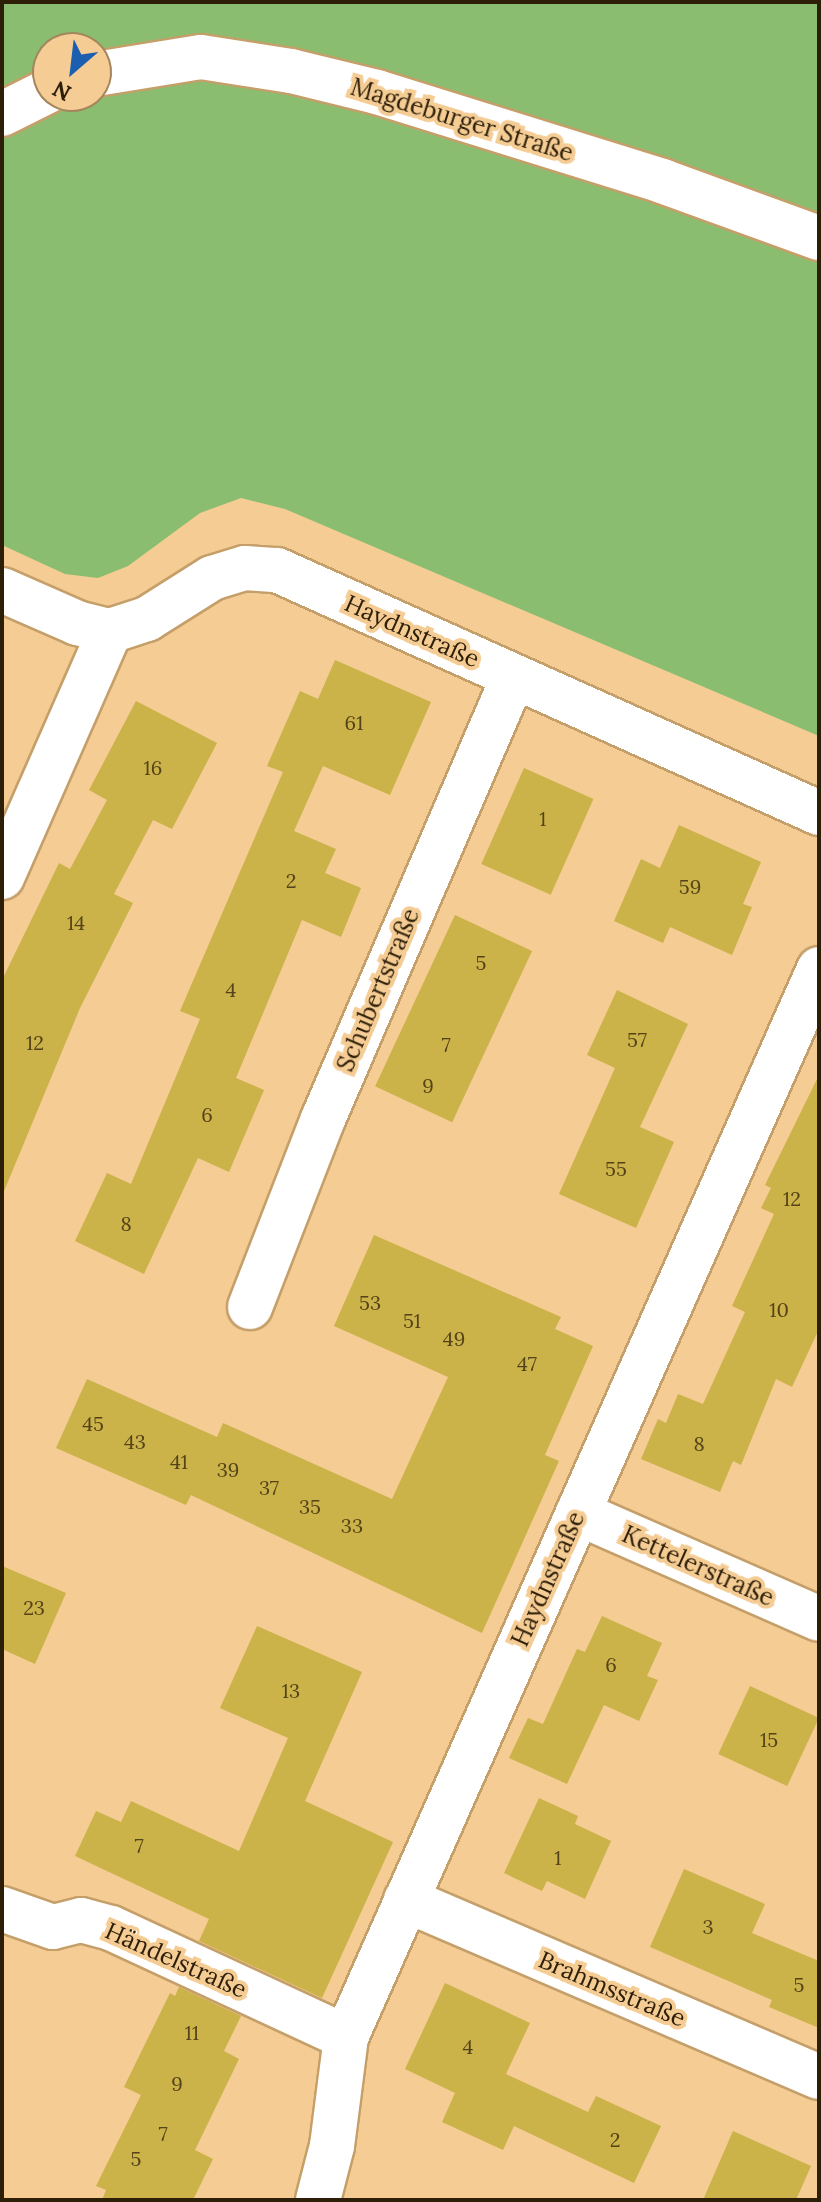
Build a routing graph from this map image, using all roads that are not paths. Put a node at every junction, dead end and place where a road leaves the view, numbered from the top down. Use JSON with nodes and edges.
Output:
{"nodes":[{"id":1,"x":112,"y":71,"type":"edge"},
{"id":2,"x":32,"y":99,"type":"edge"},
{"id":3,"x":2,"y":114,"type":"edge"},
{"id":4,"x":819,"y":238,"type":"edge"},
{"id":5,"x":2,"y":590,"type":"edge"},
{"id":6,"x":110,"y":631,"type":"junction"},
{"id":7,"x":514,"y":676,"type":"junction"},
{"id":8,"x":819,"y":813,"type":"edge"},
{"id":9,"x":2,"y":877,"type":"edge"},
{"id":10,"x":819,"y":969,"type":"edge"},
{"id":11,"x":250,"y":1307,"type":"dead end"},
{"id":12,"x":578,"y":1513,"type":"junction"},
{"id":13,"x":819,"y":1619,"type":"edge"},
{"id":14,"x":406,"y":1900,"type":"junction"},
{"id":15,"x":2,"y":1909,"type":"edge"},
{"id":16,"x":346,"y":2037,"type":"junction"},
{"id":17,"x":819,"y":2077,"type":"edge"},
{"id":18,"x":318,"y":2200,"type":"edge"}],
"edges":[{"from":1,"to":4,"type":"street","name":"Magdeburger Straße"},
{"from":2,"to":3,"type":"street"},
{"from":5,"to":6,"type":"street"},
{"from":6,"to":7,"type":"street","name":"Haydnstraße"},
{"from":6,"to":9,"type":"street"},
{"from":7,"to":8,"type":"street","name":"Haydnstraße"},
{"from":7,"to":11,"type":"street","name":"Schubertstraße"},
{"from":10,"to":12,"type":"street","name":"Haydnstraße"},
{"from":12,"to":13,"type":"street","name":"Kettelerstraße"},
{"from":12,"to":14,"type":"street","name":"Haydnstraße"},
{"from":14,"to":16,"type":"street","name":"Haydnstraße"},
{"from":14,"to":17,"type":"street","name":"Brahmsstraße"},
{"from":15,"to":16,"type":"street","name":"Händelstraße"},
{"from":16,"to":18,"type":"street","name":"Haydnstraße"}]}
